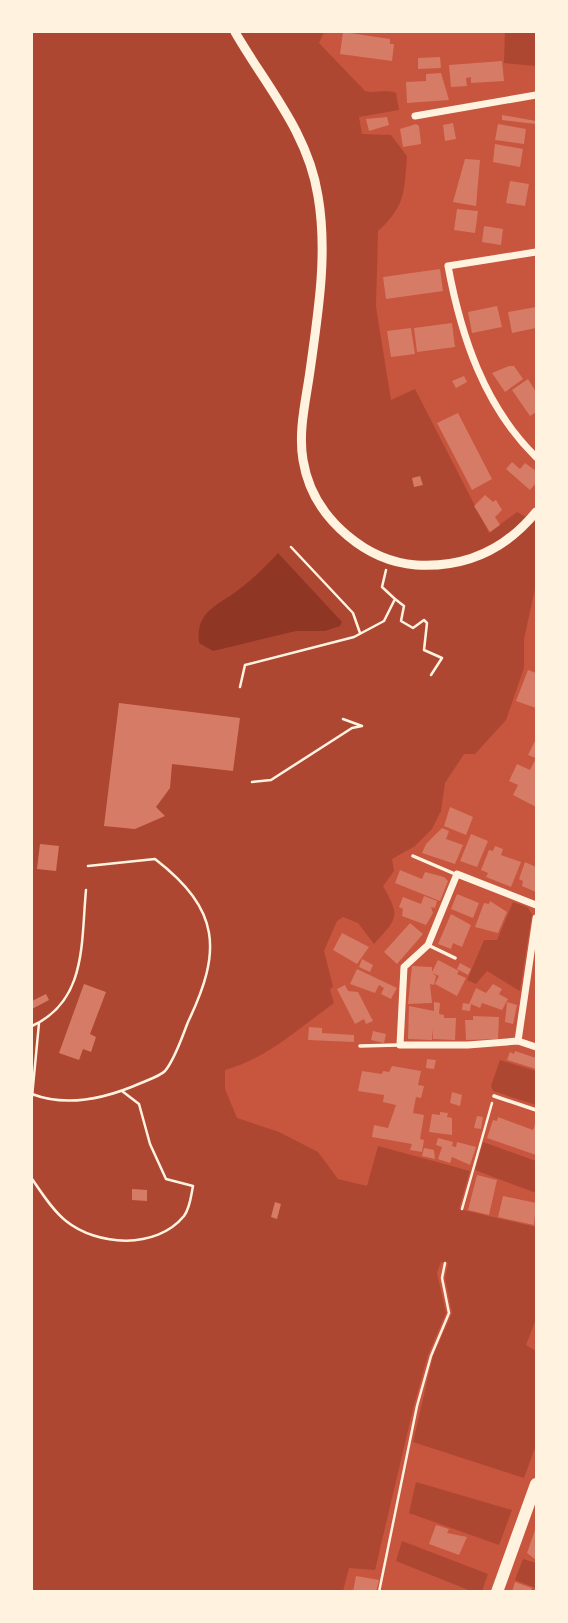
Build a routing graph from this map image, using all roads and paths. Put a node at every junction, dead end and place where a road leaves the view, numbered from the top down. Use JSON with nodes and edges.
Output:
{"nodes":[{"id":1,"x":235,"y":32,"type":"edge"},
{"id":2,"x":537,"y":94,"type":"edge"},
{"id":3,"x":415,"y":116,"type":"dead end"},
{"id":4,"x":537,"y":252,"type":"edge"},
{"id":5,"x":537,"y":457,"type":"edge"},
{"id":6,"x":537,"y":512,"type":"edge"},
{"id":7,"x":291,"y":547,"type":"dead end"},
{"id":8,"x":389,"y":559,"type":"junction"},
{"id":9,"x":395,"y":599,"type":"junction"},
{"id":10,"x":360,"y":634,"type":"junction"},
{"id":11,"x":432,"y":675,"type":"dead end"},
{"id":12,"x":240,"y":687,"type":"dead end"},
{"id":13,"x":343,"y":719,"type":"dead end"},
{"id":14,"x":252,"y":782,"type":"dead end"},
{"id":15,"x":413,"y":856,"type":"dead end"},
{"id":16,"x":88,"y":866,"type":"dead end"},
{"id":17,"x":457,"y":874,"type":"junction"},
{"id":18,"x":86,"y":890,"type":"dead end"},
{"id":19,"x":537,"y":905,"type":"edge"},
{"id":20,"x":537,"y":918,"type":"edge"},
{"id":21,"x":428,"y":945,"type":"junction"},
{"id":22,"x":455,"y":958,"type":"dead end"},
{"id":23,"x":39,"y":1023,"type":"junction"},
{"id":24,"x":32,"y":1026,"type":"edge"},
{"id":25,"x":518,"y":1041,"type":"junction"},
{"id":26,"x":400,"y":1045,"type":"junction"},
{"id":27,"x":360,"y":1046,"type":"dead end"},
{"id":28,"x":537,"y":1047,"type":"edge"},
{"id":29,"x":122,"y":1091,"type":"junction"},
{"id":30,"x":32,"y":1095,"type":"edge"},
{"id":31,"x":494,"y":1096,"type":"joint"},
{"id":32,"x":537,"y":1110,"type":"edge"},
{"id":33,"x":32,"y":1179,"type":"edge"},
{"id":34,"x":462,"y":1209,"type":"dead end"},
{"id":35,"x":445,"y":1263,"type":"dead end"},
{"id":36,"x":537,"y":1484,"type":"edge"},
{"id":37,"x":379,"y":1591,"type":"edge"},
{"id":38,"x":497,"y":1591,"type":"edge"}],
"edges":[{"from":1,"to":8,"type":"street"},
{"from":2,"to":3,"type":"street"},
{"from":4,"to":5,"type":"street"},
{"from":6,"to":8,"type":"street"},
{"from":7,"to":10,"type":"path"},
{"from":8,"to":9,"type":"path"},
{"from":9,"to":10,"type":"path"},
{"from":9,"to":11,"type":"path"},
{"from":10,"to":12,"type":"path"},
{"from":13,"to":14,"type":"path"},
{"from":15,"to":17,"type":"lane"},
{"from":16,"to":29,"type":"path"},
{"from":17,"to":19,"type":"street"},
{"from":17,"to":21,"type":"street"},
{"from":18,"to":23,"type":"path"},
{"from":20,"to":25,"type":"street"},
{"from":21,"to":22,"type":"lane"},
{"from":21,"to":26,"type":"street"},
{"from":23,"to":24,"type":"path"},
{"from":23,"to":30,"type":"path"},
{"from":25,"to":26,"type":"street"},
{"from":25,"to":28,"type":"street"},
{"from":26,"to":27,"type":"lane"},
{"from":29,"to":30,"type":"path"},
{"from":29,"to":33,"type":"path"},
{"from":31,"to":32,"type":"lane"},
{"from":31,"to":34,"type":"path"},
{"from":35,"to":37,"type":"path"},
{"from":36,"to":38,"type":"highway"}]}
